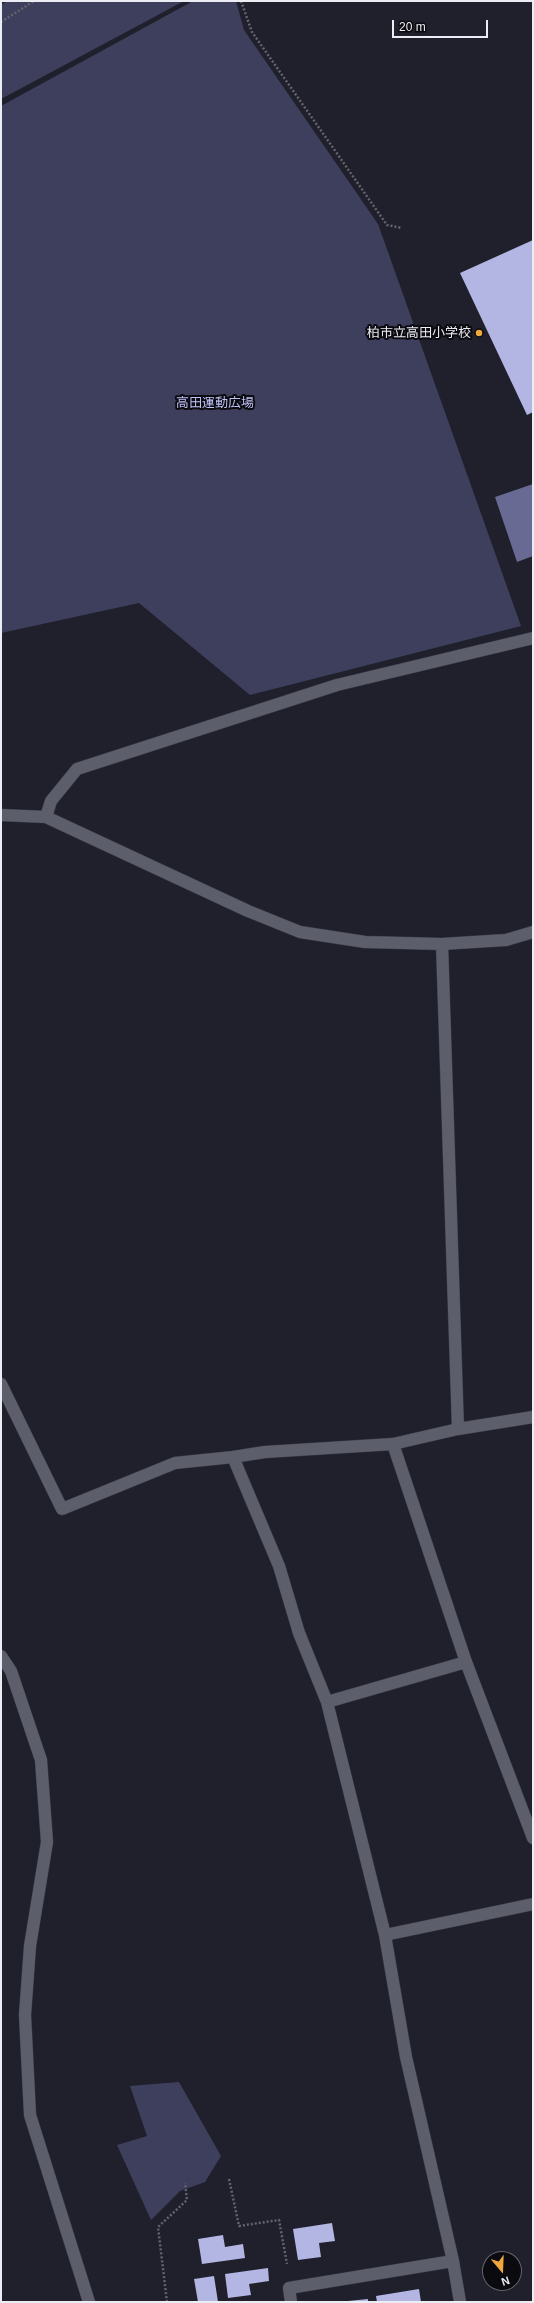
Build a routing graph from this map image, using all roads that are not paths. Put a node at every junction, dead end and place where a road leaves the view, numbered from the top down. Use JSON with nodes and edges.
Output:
{"nodes":[{"id":1,"x":533,"y":638,"type":"edge"},
{"id":2,"x":1,"y":815,"type":"edge"},
{"id":3,"x":46,"y":817,"type":"junction"},
{"id":4,"x":533,"y":932,"type":"edge"},
{"id":5,"x":442,"y":944,"type":"junction"},
{"id":6,"x":1,"y":1384,"type":"edge"},
{"id":7,"x":533,"y":1416,"type":"edge"},
{"id":8,"x":458,"y":1429,"type":"junction"},
{"id":9,"x":393,"y":1444,"type":"junction"},
{"id":10,"x":233,"y":1457,"type":"junction"},
{"id":11,"x":1,"y":1656,"type":"edge"},
{"id":12,"x":466,"y":1662,"type":"junction"},
{"id":13,"x":327,"y":1702,"type":"junction"},
{"id":14,"x":533,"y":1838,"type":"edge"},
{"id":15,"x":533,"y":1904,"type":"edge"},
{"id":16,"x":385,"y":1935,"type":"junction"},
{"id":17,"x":453,"y":2261,"type":"junction"},
{"id":18,"x":89,"y":2302,"type":"edge"},
{"id":19,"x":291,"y":2302,"type":"edge"},
{"id":20,"x":460,"y":2302,"type":"edge"}],
"edges":[{"from":1,"to":3,"type":"street"},
{"from":2,"to":3,"type":"street"},
{"from":3,"to":5,"type":"street"},
{"from":4,"to":5,"type":"street"},
{"from":5,"to":8,"type":"street"},
{"from":6,"to":10,"type":"street"},
{"from":7,"to":8,"type":"street"},
{"from":8,"to":9,"type":"street"},
{"from":9,"to":10,"type":"street"},
{"from":9,"to":12,"type":"street"},
{"from":10,"to":13,"type":"street"},
{"from":11,"to":18,"type":"street"},
{"from":12,"to":13,"type":"street"},
{"from":12,"to":14,"type":"street"},
{"from":13,"to":16,"type":"street"},
{"from":15,"to":16,"type":"street"},
{"from":16,"to":17,"type":"street"},
{"from":17,"to":19,"type":"street"},
{"from":17,"to":20,"type":"street"}]}
